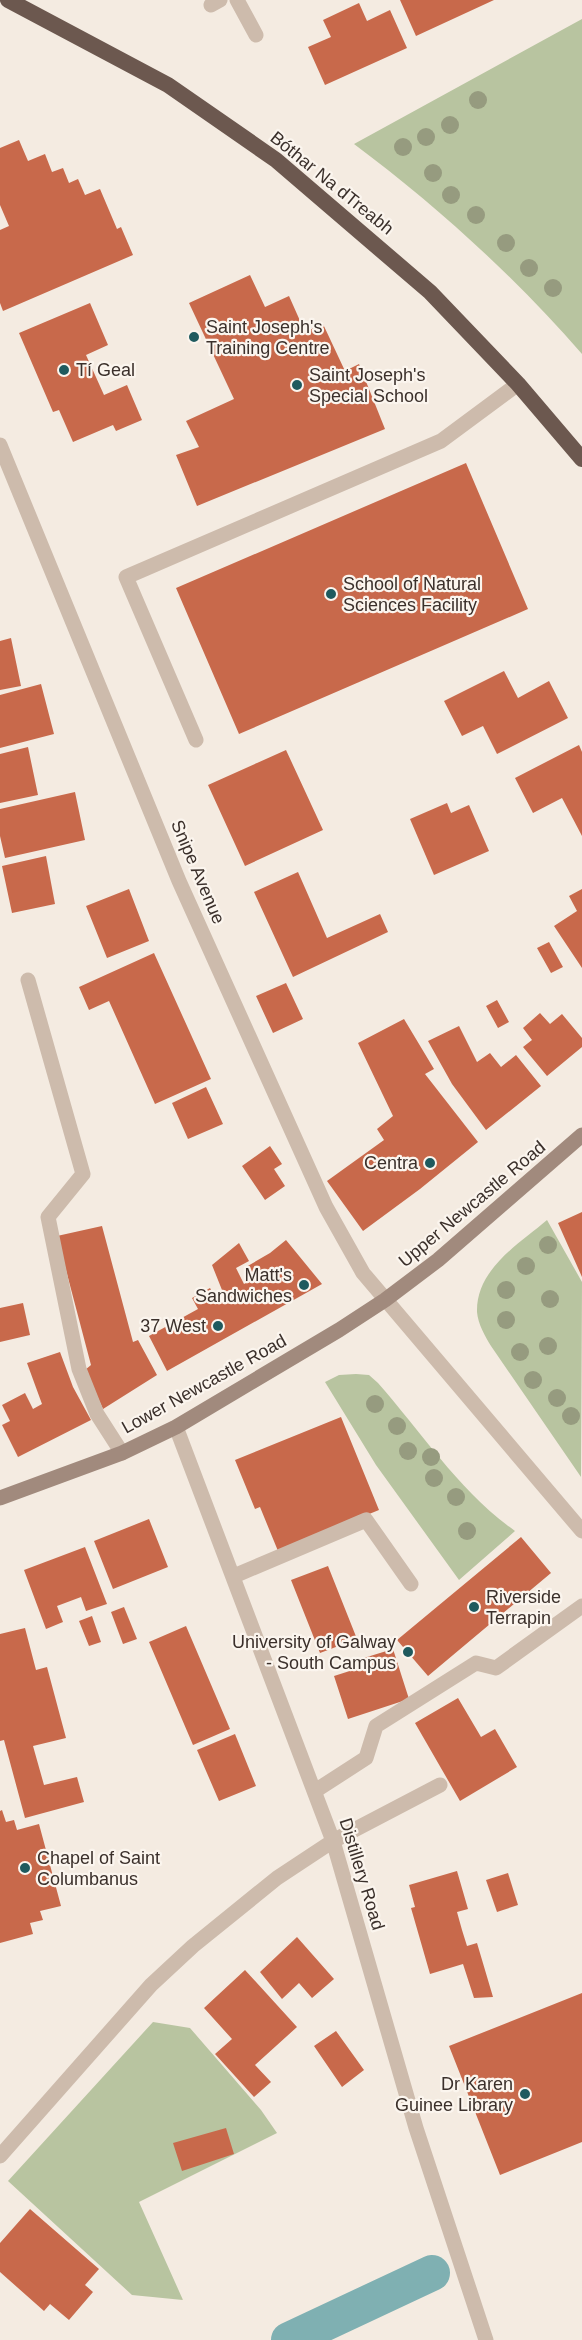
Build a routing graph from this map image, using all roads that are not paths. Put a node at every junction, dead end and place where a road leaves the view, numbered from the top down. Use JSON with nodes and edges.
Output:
{"nodes":[{"id":1,"x":8,"y":0,"type":"edge"},
{"id":2,"x":237,"y":0,"type":"edge"},
{"id":3,"x":256,"y":35,"type":"dead end"},
{"id":4,"x":518,"y":384,"type":"junction"},
{"id":5,"x":0,"y":446,"type":"edge"},
{"id":6,"x":582,"y":459,"type":"edge"},
{"id":7,"x":196,"y":740,"type":"dead end"},
{"id":8,"x":28,"y":980,"type":"dead end"},
{"id":9,"x":582,"y":1135,"type":"edge"},
{"id":10,"x":385,"y":1300,"type":"junction"},
{"id":11,"x":176,"y":1427,"type":"junction"},
{"id":12,"x":122,"y":1453,"type":"junction"},
{"id":13,"x":0,"y":1498,"type":"edge"},
{"id":14,"x":582,"y":1531,"type":"edge"},
{"id":15,"x":234,"y":1576,"type":"junction"},
{"id":16,"x":411,"y":1584,"type":"dead end"},
{"id":17,"x":582,"y":1606,"type":"edge"},
{"id":18,"x":440,"y":1785,"type":"dead end"},
{"id":19,"x":315,"y":1791,"type":"junction"},
{"id":20,"x":333,"y":1841,"type":"junction"},
{"id":21,"x":0,"y":2156,"type":"edge"},
{"id":22,"x":484,"y":2339,"type":"edge"}],
"edges":[{"from":1,"to":4,"type":"highway","name":"Bóthar Na dTreabh"},
{"from":2,"to":3,"type":"street"},
{"from":4,"to":6,"type":"highway","name":"Bóthar Na dTreabh"},
{"from":4,"to":7,"type":"street"},
{"from":5,"to":10,"type":"street","name":"Snipe Avenue"},
{"from":8,"to":12,"type":"street"},
{"from":9,"to":10,"type":"main road","name":"Upper Newcastle Road"},
{"from":10,"to":11,"type":"main road","name":"Lower Newcastle Road"},
{"from":10,"to":14,"type":"street","name":"Snipe Avenue"},
{"from":11,"to":12,"type":"main road","name":"Lower Newcastle Road"},
{"from":11,"to":15,"type":"street","name":"Distillery Road"},
{"from":12,"to":13,"type":"main road","name":"Lower Newcastle Road"},
{"from":15,"to":16,"type":"street"},
{"from":15,"to":19,"type":"street","name":"Distillery Road"},
{"from":17,"to":19,"type":"street"},
{"from":18,"to":20,"type":"street"},
{"from":19,"to":20,"type":"street","name":"Distillery Road"},
{"from":20,"to":21,"type":"street"},
{"from":20,"to":22,"type":"street","name":"Distillery Road"}]}
